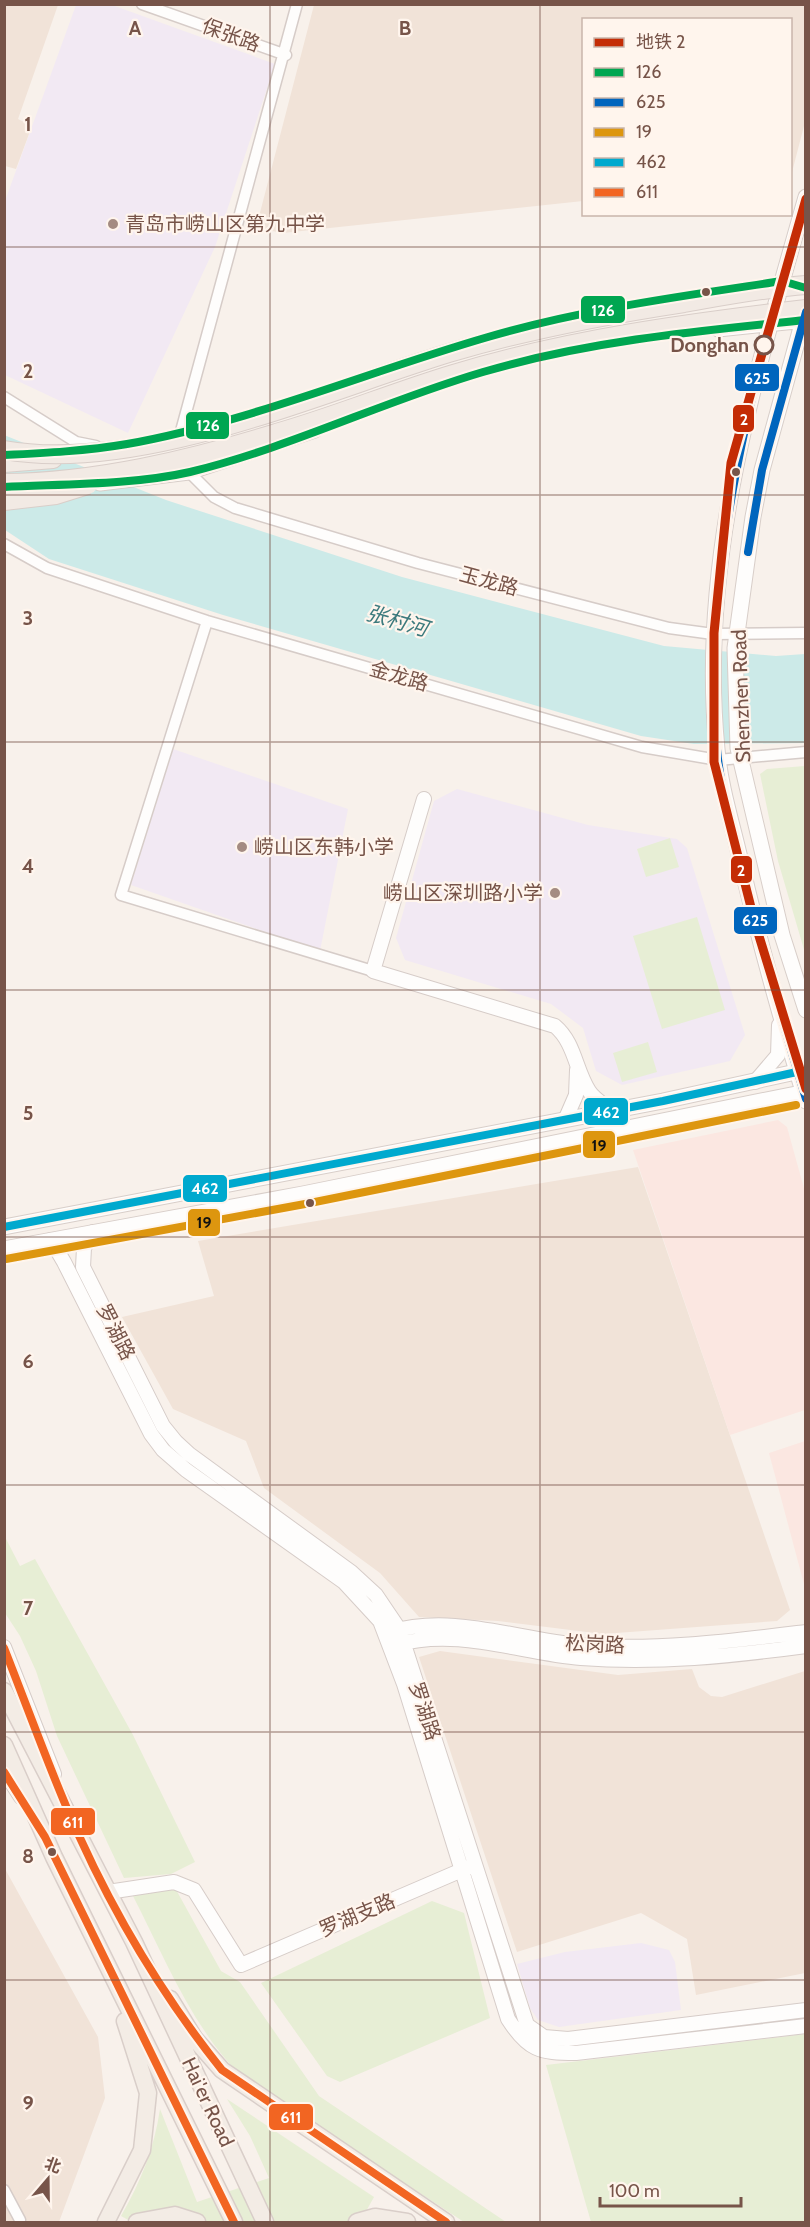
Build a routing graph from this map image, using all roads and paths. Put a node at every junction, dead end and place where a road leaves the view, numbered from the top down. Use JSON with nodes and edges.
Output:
{"nodes":[{"id":1,"x":142,"y":4,"type":"edge"},
{"id":2,"x":297,"y":4,"type":"edge"},
{"id":3,"x":286,"y":55,"type":"junction"},
{"id":4,"x":806,"y":196,"type":"edge"},
{"id":5,"x":782,"y":281,"type":"junction"},
{"id":6,"x":806,"y":286,"type":"edge"},
{"id":7,"x":805,"y":315,"type":"edge"},
{"id":8,"x":770,"y":323,"type":"junction"},
{"id":9,"x":4,"y":397,"type":"edge"},
{"id":10,"x":181,"y":431,"type":"junction"},
{"id":11,"x":4,"y":450,"type":"edge"},
{"id":12,"x":112,"y":450,"type":"junction"},
{"id":13,"x":4,"y":455,"type":"edge"},
{"id":14,"x":4,"y":463,"type":"edge"},
{"id":15,"x":135,"y":469,"type":"junction"},
{"id":16,"x":189,"y":472,"type":"junction"},
{"id":17,"x":4,"y":485,"type":"edge"},
{"id":18,"x":4,"y":501,"type":"edge"},
{"id":19,"x":4,"y":544,"type":"edge"},
{"id":20,"x":207,"y":621,"type":"junction"},
{"id":21,"x":806,"y":633,"type":"edge"},
{"id":22,"x":713,"y":641,"type":"junction"},
{"id":23,"x":735,"y":641,"type":"junction"},
{"id":24,"x":806,"y":752,"type":"edge"},
{"id":25,"x":739,"y":753,"type":"junction"},
{"id":26,"x":717,"y":755,"type":"junction"},
{"id":27,"x":424,"y":799,"type":"dead end"},
{"id":28,"x":374,"y":971,"type":"junction"},
{"id":29,"x":779,"y":1007,"type":"junction"},
{"id":30,"x":806,"y":1010,"type":"edge"},
{"id":31,"x":577,"y":1067,"type":"junction"},
{"id":32,"x":801,"y":1071,"type":"edge"},
{"id":33,"x":755,"y":1082,"type":"junction"},
{"id":34,"x":805,"y":1095,"type":"edge"},
{"id":35,"x":611,"y":1110,"type":"junction"},
{"id":36,"x":567,"y":1118,"type":"junction"},
{"id":37,"x":4,"y":1227,"type":"edge"},
{"id":38,"x":93,"y":1232,"type":"junction"},
{"id":39,"x":51,"y":1240,"type":"junction"},
{"id":40,"x":4,"y":1249,"type":"edge"},
{"id":41,"x":806,"y":1632,"type":"edge"},
{"id":42,"x":395,"y":1638,"type":"junction"},
{"id":43,"x":806,"y":1646,"type":"edge"},
{"id":44,"x":4,"y":1647,"type":"edge"},
{"id":45,"x":4,"y":1691,"type":"edge"},
{"id":46,"x":4,"y":1745,"type":"edge"},
{"id":47,"x":4,"y":1771,"type":"edge"},
{"id":48,"x":76,"y":1830,"type":"junction"},
{"id":49,"x":45,"y":1836,"type":"junction"},
{"id":50,"x":468,"y":1867,"type":"junction"},
{"id":51,"x":108,"y":1892,"type":"junction"},
{"id":52,"x":134,"y":1942,"type":"junction"},
{"id":53,"x":103,"y":1955,"type":"junction"},
{"id":54,"x":806,"y":2010,"type":"edge"},
{"id":55,"x":806,"y":2026,"type":"edge"},
{"id":56,"x":4,"y":2190,"type":"edge"},
{"id":57,"x":20,"y":2220,"type":"dead end"},
{"id":58,"x":404,"y":2221,"type":"edge"},
{"id":59,"x":106,"y":2223,"type":"edge"},
{"id":60,"x":137,"y":2223,"type":"edge"},
{"id":61,"x":197,"y":2223,"type":"edge"},
{"id":62,"x":234,"y":2223,"type":"edge"},
{"id":63,"x":265,"y":2223,"type":"edge"},
{"id":64,"x":357,"y":2223,"type":"edge"},
{"id":65,"x":446,"y":2223,"type":"edge"}],
"edges":[{"from":1,"to":3,"type":"street","name":"保张路"},
{"from":2,"to":3,"type":"street"},
{"from":3,"to":10,"type":"street"},
{"from":4,"to":5,"type":"main road","name":"Shenzhen Road"},
{"from":5,"to":6,"type":"main road"},
{"from":5,"to":8,"type":"main road","name":"Shenzhen Road"},
{"from":5,"to":10,"type":"main road"},
{"from":6,"to":12,"type":"highway","bridge":true},
{"from":7,"to":8,"type":"main road"},
{"from":7,"to":15,"type":"highway","bridge":true},
{"from":7,"to":23,"type":"main road","name":"Shenzhen Road"},
{"from":8,"to":16,"type":"main road"},
{"from":8,"to":22,"type":"main road","name":"Shenzhen Road"},
{"from":9,"to":12,"type":"street"},
{"from":10,"to":12,"type":"main road"},
{"from":11,"to":12,"type":"highway","bridge":true},
{"from":12,"to":13,"type":"main road","bridge":true},
{"from":12,"to":14,"type":"highway","bridge":true},
{"from":15,"to":17,"type":"highway","bridge":true},
{"from":15,"to":18,"type":"highway","bridge":true},
{"from":16,"to":17,"type":"main road","bridge":true},
{"from":16,"to":22,"type":"street","name":"玉龙路"},
{"from":19,"to":20,"type":"street","name":"金龙路"},
{"from":20,"to":26,"type":"street","name":"金龙路"},
{"from":20,"to":28,"type":"street"},
{"from":21,"to":23,"type":"street","name":"玉龙路"},
{"from":22,"to":23,"type":"street","name":"玉龙路"},
{"from":22,"to":26,"type":"main road","name":"Shenzhen Road"},
{"from":23,"to":25,"type":"main road","name":"Shenzhen Road"},
{"from":24,"to":25,"type":"street","name":"金龙路"},
{"from":25,"to":26,"type":"street","name":"金龙路"},
{"from":25,"to":30,"type":"main road","name":"Shenzhen Road"},
{"from":26,"to":29,"type":"main road","name":"Shenzhen Road"},
{"from":27,"to":28,"type":"street"},
{"from":28,"to":31,"type":"street"},
{"from":29,"to":32,"type":"main road","name":"Shenzhen Road"},
{"from":29,"to":33,"type":"street"},
{"from":31,"to":35,"type":"street"},
{"from":31,"to":36,"type":"street"},
{"from":32,"to":33,"type":"main road"},
{"from":32,"to":34,"type":"main road","name":"Shenzhen Road"},
{"from":33,"to":35,"type":"main road"},
{"from":34,"to":38,"type":"main road"},
{"from":35,"to":36,"type":"main road"},
{"from":36,"to":37,"type":"main road"},
{"from":38,"to":39,"type":"main road"},
{"from":38,"to":42,"type":"street","name":"罗湖路"},
{"from":39,"to":40,"type":"main road"},
{"from":39,"to":42,"type":"street"},
{"from":41,"to":42,"type":"street","name":"松岗路"},
{"from":42,"to":43,"type":"street","name":"松岗路"},
{"from":42,"to":50,"type":"street"},
{"from":44,"to":48,"type":"street"},
{"from":45,"to":48,"type":"main road","name":"Hai'er Road"},
{"from":46,"to":49,"type":"main road"},
{"from":47,"to":49,"type":"street"},
{"from":48,"to":51,"type":"main road","name":"Hai'er Road"},
{"from":49,"to":53,"type":"main road"},
{"from":50,"to":51,"type":"street","name":"罗湖支路"},
{"from":50,"to":54,"type":"street"},
{"from":50,"to":55,"type":"street"},
{"from":51,"to":52,"type":"main road","name":"Hai'er Road"},
{"from":52,"to":63,"type":"main road","name":"Hai'er Road"},
{"from":52,"to":65,"type":"main road"},
{"from":53,"to":59,"type":"main road"},
{"from":53,"to":62,"type":"main road","name":"Hai'er Road"},
{"from":56,"to":57,"type":"street"},
{"from":58,"to":64,"type":"main road"},
{"from":60,"to":61,"type":"main road"}]}
